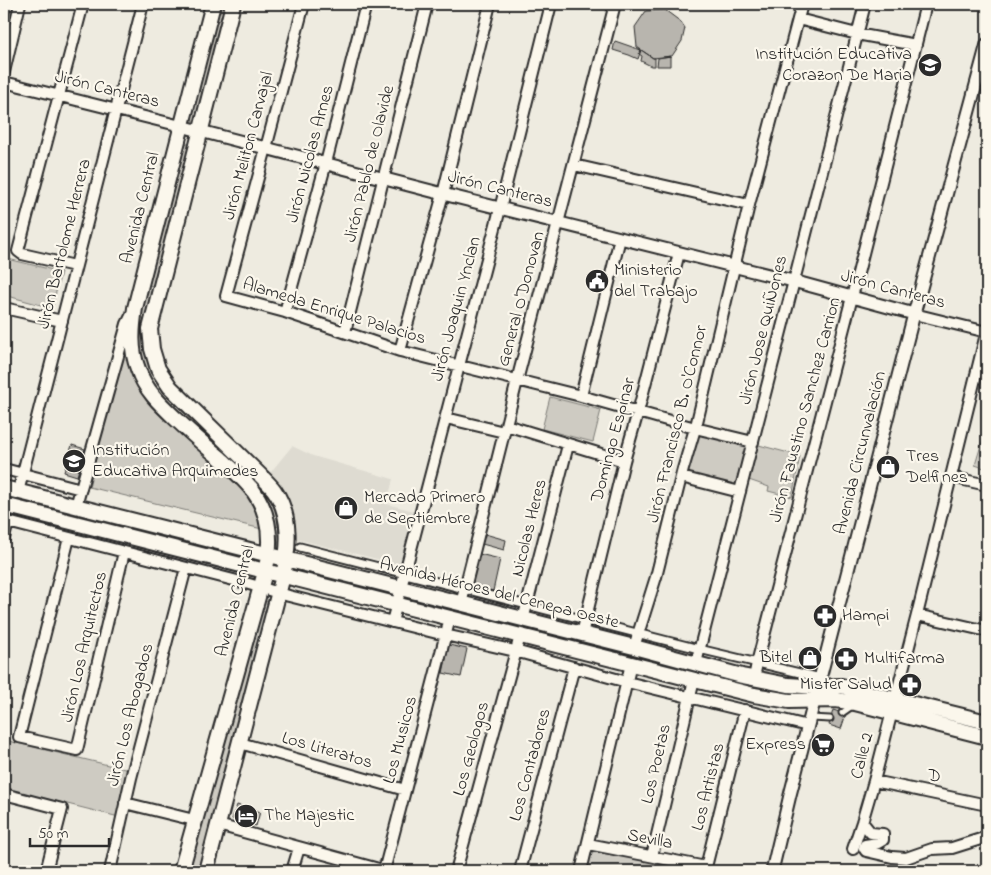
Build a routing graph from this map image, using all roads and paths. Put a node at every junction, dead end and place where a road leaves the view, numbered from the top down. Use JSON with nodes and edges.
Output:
{"nodes":[{"id":1,"x":20,"y":4,"type":"edge"},
{"id":2,"x":82,"y":4,"type":"edge"},
{"id":3,"x":143,"y":4,"type":"edge"},
{"id":4,"x":213,"y":4,"type":"edge"},
{"id":5,"x":233,"y":4,"type":"edge"},
{"id":6,"x":304,"y":4,"type":"edge"},
{"id":7,"x":366,"y":4,"type":"edge"},
{"id":8,"x":427,"y":4,"type":"edge"},
{"id":9,"x":490,"y":4,"type":"edge"},
{"id":10,"x":551,"y":4,"type":"edge"},
{"id":11,"x":615,"y":4,"type":"edge"},
{"id":12,"x":802,"y":4,"type":"edge"},
{"id":13,"x":865,"y":4,"type":"edge"},
{"id":14,"x":924,"y":4,"type":"edge"},
{"id":15,"x":798,"y":19,"type":"junction"},
{"id":16,"x":858,"y":34,"type":"junction"},
{"id":17,"x":987,"y":44,"type":"edge"},
{"id":18,"x":916,"y":45,"type":"junction"},
{"id":19,"x":4,"y":72,"type":"edge"},
{"id":20,"x":4,"y":82,"type":"edge"},
{"id":21,"x":58,"y":96,"type":"junction"},
{"id":22,"x":116,"y":110,"type":"junction"},
{"id":23,"x":182,"y":126,"type":"junction"},
{"id":24,"x":201,"y":131,"type":"junction"},
{"id":25,"x":266,"y":148,"type":"junction"},
{"id":26,"x":326,"y":163,"type":"junction"},
{"id":27,"x":574,"y":165,"type":"junction"},
{"id":28,"x":384,"y":179,"type":"junction"},
{"id":29,"x":443,"y":194,"type":"junction"},
{"id":30,"x":748,"y":205,"type":"junction"},
{"id":31,"x":500,"y":209,"type":"junction"},
{"id":32,"x":559,"y":223,"type":"junction"},
{"id":33,"x":620,"y":238,"type":"junction"},
{"id":34,"x":679,"y":254,"type":"junction"},
{"id":35,"x":75,"y":266,"type":"junction"},
{"id":36,"x":734,"y":266,"type":"junction"},
{"id":37,"x":793,"y":281,"type":"junction"},
{"id":38,"x":226,"y":296,"type":"joint"},
{"id":39,"x":852,"y":297,"type":"junction"},
{"id":40,"x":4,"y":308,"type":"edge"},
{"id":41,"x":135,"y":308,"type":"junction"},
{"id":42,"x":286,"y":312,"type":"junction"},
{"id":43,"x":914,"y":314,"type":"junction"},
{"id":44,"x":62,"y":321,"type":"junction"},
{"id":45,"x":987,"y":331,"type":"edge"},
{"id":46,"x":345,"y":332,"type":"junction"},
{"id":47,"x":400,"y":351,"type":"junction"},
{"id":48,"x":459,"y":367,"type":"junction"},
{"id":49,"x":517,"y":381,"type":"junction"},
{"id":50,"x":580,"y":396,"type":"junction"},
{"id":51,"x":638,"y":412,"type":"junction"},
{"id":52,"x":446,"y":418,"type":"junction"},
{"id":53,"x":695,"y":428,"type":"junction"},
{"id":54,"x":505,"y":429,"type":"junction"},
{"id":55,"x":753,"y":442,"type":"junction"},
{"id":56,"x":568,"y":445,"type":"junction"},
{"id":57,"x":624,"y":461,"type":"junction"},
{"id":58,"x":4,"y":469,"type":"edge"},
{"id":59,"x":23,"y":474,"type":"junction"},
{"id":60,"x":681,"y":477,"type":"junction"},
{"id":61,"x":951,"y":477,"type":"junction"},
{"id":62,"x":987,"y":485,"type":"edge"},
{"id":63,"x":4,"y":488,"type":"edge"},
{"id":64,"x":81,"y":489,"type":"junction"},
{"id":65,"x":18,"y":492,"type":"junction"},
{"id":66,"x":740,"y":492,"type":"junction"},
{"id":67,"x":4,"y":505,"type":"edge"},
{"id":68,"x":76,"y":506,"type":"junction"},
{"id":69,"x":6,"y":522,"type":"edge"},
{"id":70,"x":4,"y":538,"type":"edge"},
{"id":71,"x":69,"y":538,"type":"junction"},
{"id":72,"x":300,"y":547,"type":"dead end"},
{"id":73,"x":124,"y":552,"type":"junction"},
{"id":74,"x":269,"y":556,"type":"junction"},
{"id":75,"x":287,"y":560,"type":"junction"},
{"id":76,"x":186,"y":568,"type":"junction"},
{"id":77,"x":265,"y":572,"type":"junction"},
{"id":78,"x":406,"y":573,"type":"junction"},
{"id":79,"x":283,"y":576,"type":"junction"},
{"id":80,"x":261,"y":588,"type":"junction"},
{"id":81,"x":402,"y":589,"type":"junction"},
{"id":82,"x":465,"y":589,"type":"junction"},
{"id":83,"x":279,"y":594,"type":"junction"},
{"id":84,"x":397,"y":604,"type":"junction"},
{"id":85,"x":461,"y":604,"type":"junction"},
{"id":86,"x":527,"y":605,"type":"junction"},
{"id":87,"x":917,"y":615,"type":"junction"},
{"id":88,"x":450,"y":618,"type":"junction"},
{"id":89,"x":586,"y":619,"type":"junction"},
{"id":90,"x":523,"y":620,"type":"junction"},
{"id":91,"x":392,"y":622,"type":"junction"},
{"id":92,"x":987,"y":631,"type":"edge"},
{"id":93,"x":639,"y":633,"type":"junction"},
{"id":94,"x":582,"y":634,"type":"junction"},
{"id":95,"x":445,"y":635,"type":"junction"},
{"id":96,"x":520,"y":636,"type":"junction"},
{"id":97,"x":634,"y":647,"type":"junction"},
{"id":98,"x":699,"y":649,"type":"junction"},
{"id":99,"x":515,"y":651,"type":"junction"},
{"id":100,"x":757,"y":663,"type":"junction"},
{"id":101,"x":631,"y":664,"type":"junction"},
{"id":102,"x":696,"y":664,"type":"junction"},
{"id":103,"x":574,"y":667,"type":"junction"},
{"id":104,"x":754,"y":678,"type":"junction"},
{"id":105,"x":694,"y":680,"type":"junction"},
{"id":106,"x":627,"y":682,"type":"junction"},
{"id":107,"x":818,"y":689,"type":"junction"},
{"id":108,"x":690,"y":696,"type":"junction"},
{"id":109,"x":894,"y":698,"type":"junction"},
{"id":110,"x":855,"y":703,"type":"junction"},
{"id":111,"x":745,"y":710,"type":"junction"},
{"id":112,"x":842,"y":713,"type":"dead end"},
{"id":113,"x":891,"y":713,"type":"junction"},
{"id":114,"x":830,"y":719,"type":"dead end"},
{"id":115,"x":809,"y":722,"type":"junction"},
{"id":116,"x":987,"y":722,"type":"edge"},
{"id":117,"x":987,"y":737,"type":"edge"},
{"id":118,"x":240,"y":743,"type":"junction"},
{"id":119,"x":874,"y":781,"type":"junction"},
{"id":120,"x":405,"y":790,"type":"junction"},
{"id":121,"x":4,"y":794,"type":"edge"},
{"id":122,"x":125,"y":803,"type":"junction"},
{"id":123,"x":987,"y":805,"type":"edge"},
{"id":124,"x":194,"y":820,"type":"junction"},
{"id":125,"x":862,"y":822,"type":"junction"},
{"id":126,"x":218,"y":825,"type":"junction"},
{"id":127,"x":987,"y":837,"type":"edge"},
{"id":128,"x":588,"y":844,"type":"junction"},
{"id":129,"x":299,"y":848,"type":"junction"},
{"id":130,"x":853,"y":849,"type":"dead end"},
{"id":131,"x":652,"y":856,"type":"junction"},
{"id":132,"x":706,"y":869,"type":"edge"},
{"id":133,"x":46,"y":871,"type":"edge"},
{"id":134,"x":110,"y":871,"type":"edge"},
{"id":135,"x":181,"y":871,"type":"edge"},
{"id":136,"x":206,"y":871,"type":"edge"},
{"id":137,"x":292,"y":871,"type":"edge"},
{"id":138,"x":385,"y":871,"type":"edge"},
{"id":139,"x":456,"y":871,"type":"edge"},
{"id":140,"x":520,"y":871,"type":"edge"},
{"id":141,"x":581,"y":871,"type":"edge"},
{"id":142,"x":772,"y":871,"type":"edge"}],
"edges":[{"from":1,"to":19,"type":"street"},
{"from":2,"to":21,"type":"street"},
{"from":3,"to":22,"type":"street","name":"Jirón Bartolome Herrera"},
{"from":4,"to":23,"type":"main road","name":"Avenida Central"},
{"from":5,"to":24,"type":"main road"},
{"from":6,"to":25,"type":"street","name":"Jirón Meliton Carvajal"},
{"from":7,"to":26,"type":"street","name":"Jirón Nicolas Arnes"},
{"from":8,"to":28,"type":"street","name":"Jirón Pablo de Olavide"},
{"from":9,"to":29,"type":"street"},
{"from":10,"to":31,"type":"street","name":"Jirón Joaquin Ynclan"},
{"from":11,"to":27,"type":"street","name":"General O'Donovan"},
{"from":12,"to":15,"type":"street","name":"Jirón Francisco B. O'Connor"},
{"from":13,"to":16,"type":"street","name":"Jirón Jose QuiÑones"},
{"from":14,"to":18,"type":"street","name":"Jirón Faustino Sanchez Carrion"},
{"from":15,"to":16,"type":"street"},
{"from":15,"to":30,"type":"street","name":"Jirón Francisco B. O'Connor"},
{"from":16,"to":18,"type":"street"},
{"from":16,"to":37,"type":"street","name":"Jirón Jose QuiÑones"},
{"from":17,"to":43,"type":"street","name":"Avenida Circunvalación"},
{"from":18,"to":39,"type":"street","name":"Jirón Faustino Sanchez Carrion"},
{"from":20,"to":21,"type":"street","name":"Jirón Canteras"},
{"from":21,"to":22,"type":"street","name":"Jirón Canteras"},
{"from":21,"to":35,"type":"street"},
{"from":22,"to":23,"type":"street","name":"Jirón Canteras"},
{"from":22,"to":35,"type":"street","name":"Jirón Bartolome Herrera"},
{"from":23,"to":24,"type":"street","name":"Jirón Canteras"},
{"from":23,"to":41,"type":"main road","name":"Avenida Central"},
{"from":24,"to":25,"type":"street","name":"Jirón Canteras"},
{"from":24,"to":75,"type":"main road"},
{"from":25,"to":26,"type":"street","name":"Jirón Canteras"},
{"from":25,"to":38,"type":"street","name":"Jirón Meliton Carvajal"},
{"from":26,"to":28,"type":"street","name":"Jirón Canteras"},
{"from":26,"to":42,"type":"street","name":"Jirón Nicolas Arnes"},
{"from":27,"to":30,"type":"street"},
{"from":27,"to":32,"type":"street","name":"General O'Donovan"},
{"from":28,"to":29,"type":"street","name":"Jirón Canteras"},
{"from":28,"to":46,"type":"street","name":"Jirón Pablo de Olavide"},
{"from":29,"to":31,"type":"street","name":"Jirón Canteras"},
{"from":29,"to":47,"type":"street"},
{"from":30,"to":36,"type":"street","name":"Jirón Francisco B. O'Connor"},
{"from":31,"to":32,"type":"street","name":"Jirón Canteras"},
{"from":31,"to":48,"type":"street","name":"Jirón Joaquin Ynclan"},
{"from":32,"to":33,"type":"street","name":"Jirón Canteras"},
{"from":32,"to":49,"type":"street","name":"General O'Donovan"},
{"from":33,"to":34,"type":"street","name":"Jirón Canteras"},
{"from":33,"to":50,"type":"street"},
{"from":34,"to":36,"type":"street","name":"Jirón Canteras"},
{"from":34,"to":51,"type":"street","name":"Domingo Espinar"},
{"from":35,"to":44,"type":"street","name":"Jirón Bartolome Herrera"},
{"from":36,"to":37,"type":"street","name":"Jirón Canteras"},
{"from":36,"to":53,"type":"street","name":"Jirón Francisco B. O'Connor"},
{"from":37,"to":39,"type":"street","name":"Jirón Canteras"},
{"from":37,"to":55,"type":"street","name":"Jirón Jose QuiÑones"},
{"from":38,"to":42,"type":"street","name":"Alameda Enrique Palacios"},
{"from":39,"to":43,"type":"street","name":"Jirón Canteras"},
{"from":39,"to":100,"type":"street","name":"Jirón Faustino Sanchez Carrion"},
{"from":40,"to":44,"type":"street"},
{"from":41,"to":64,"type":"street"},
{"from":41,"to":74,"type":"main road","name":"Avenida Central"},
{"from":42,"to":46,"type":"street","name":"Alameda Enrique Palacios"},
{"from":43,"to":45,"type":"street","name":"Jirón Canteras"},
{"from":43,"to":107,"type":"street","name":"Avenida Circunvalación"},
{"from":44,"to":59,"type":"street","name":"Jirón Bartolome Herrera"},
{"from":45,"to":61,"type":"street","name":"Calle 2"},
{"from":46,"to":47,"type":"street","name":"Alameda Enrique Palacios"},
{"from":47,"to":48,"type":"street","name":"Alameda Enrique Palacios"},
{"from":48,"to":49,"type":"street","name":"Alameda Enrique Palacios"},
{"from":48,"to":52,"type":"street","name":"Jirón Joaquin Ynclan"},
{"from":49,"to":50,"type":"street","name":"Alameda Enrique Palacios"},
{"from":49,"to":54,"type":"street","name":"General O'Donovan"},
{"from":50,"to":51,"type":"street","name":"Alameda Enrique Palacios"},
{"from":51,"to":53,"type":"street","name":"Alameda Enrique Palacios"},
{"from":51,"to":57,"type":"street","name":"Domingo Espinar"},
{"from":52,"to":54,"type":"street"},
{"from":52,"to":78,"type":"street","name":"Jirón Joaquin Ynclan"},
{"from":53,"to":55,"type":"street","name":"Alameda Enrique Palacios"},
{"from":53,"to":60,"type":"street","name":"Jirón Francisco B. O'Connor"},
{"from":54,"to":56,"type":"street"},
{"from":54,"to":82,"type":"street","name":"General O'Donovan"},
{"from":55,"to":66,"type":"street","name":"Jirón Jose QuiÑones"},
{"from":56,"to":57,"type":"street"},
{"from":56,"to":86,"type":"street","name":"Nicolas Heres"},
{"from":57,"to":89,"type":"street","name":"Domingo Espinar"},
{"from":58,"to":59,"type":"street"},
{"from":59,"to":64,"type":"street"},
{"from":59,"to":65,"type":"street","name":"Jirón Bartolome Herrera"},
{"from":60,"to":66,"type":"street"},
{"from":60,"to":93,"type":"street","name":"Jirón Francisco B. O'Connor"},
{"from":61,"to":62,"type":"street"},
{"from":61,"to":87,"type":"street","name":"Calle 2"},
{"from":63,"to":65,"type":"main road","name":"Avenida Héroes del Cenepa Oeste"},
{"from":64,"to":68,"type":"street"},
{"from":65,"to":68,"type":"main road","name":"Avenida Héroes del Cenepa Oeste"},
{"from":66,"to":98,"type":"street","name":"Jirón Jose QuiÑones"},
{"from":67,"to":77,"type":"main road","name":"Avenida Héroes del Cenepa Oeste"},
{"from":68,"to":74,"type":"main road","name":"Avenida Héroes del Cenepa Oeste"},
{"from":69,"to":70,"type":"street"},
{"from":69,"to":71,"type":"street"},
{"from":71,"to":73,"type":"street"},
{"from":71,"to":73,"type":"street","name":"Jirón Los Arquitectos"},
{"from":72,"to":78,"type":"street"},
{"from":73,"to":76,"type":"street"},
{"from":74,"to":75,"type":"main road","name":"Avenida Héroes del Cenepa Oeste"},
{"from":74,"to":77,"type":"main road","name":"Avenida Central"},
{"from":75,"to":79,"type":"main road"},
{"from":75,"to":81,"type":"main road","name":"Avenida Héroes del Cenepa Oeste"},
{"from":76,"to":80,"type":"street"},
{"from":76,"to":122,"type":"street","name":"Jirón Los Abogados"},
{"from":77,"to":79,"type":"main road","name":"Avenida Héroes del Cenepa Oeste"},
{"from":77,"to":80,"type":"main road","name":"Avenida Central"},
{"from":78,"to":81,"type":"street","name":"Jirón Joaquin Ynclan"},
{"from":78,"to":82,"type":"street"},
{"from":79,"to":83,"type":"main road"},
{"from":79,"to":84,"type":"main road","name":"Avenida Héroes del Cenepa Oeste"},
{"from":80,"to":83,"type":"street"},
{"from":80,"to":124,"type":"main road","name":"Avenida Central"},
{"from":81,"to":84,"type":"street","name":"Jirón Joaquin Ynclan"},
{"from":81,"to":85,"type":"main road","name":"Avenida Héroes del Cenepa Oeste"},
{"from":82,"to":85,"type":"street","name":"General O'Donovan"},
{"from":82,"to":86,"type":"street"},
{"from":83,"to":91,"type":"street"},
{"from":83,"to":118,"type":"main road"},
{"from":84,"to":88,"type":"main road","name":"Avenida Héroes del Cenepa Oeste"},
{"from":84,"to":91,"type":"street","name":"Jirón Joaquin Ynclan"},
{"from":85,"to":90,"type":"main road","name":"Avenida Héroes del Cenepa Oeste"},
{"from":86,"to":89,"type":"street"},
{"from":86,"to":90,"type":"street","name":"Nicolas Heres"},
{"from":87,"to":92,"type":"street"},
{"from":87,"to":109,"type":"street","name":"Calle 2"},
{"from":88,"to":95,"type":"street","name":"Los Musicos"},
{"from":88,"to":96,"type":"main road","name":"Avenida Héroes del Cenepa Oeste"},
{"from":89,"to":93,"type":"street"},
{"from":89,"to":94,"type":"street","name":"Domingo Espinar"},
{"from":90,"to":94,"type":"main road","name":"Avenida Héroes del Cenepa Oeste"},
{"from":91,"to":95,"type":"street"},
{"from":93,"to":97,"type":"street","name":"Jirón Francisco B. O'Connor"},
{"from":93,"to":98,"type":"street"},
{"from":94,"to":97,"type":"main road","name":"Avenida Héroes del Cenepa Oeste"},
{"from":95,"to":99,"type":"street"},
{"from":95,"to":120,"type":"street","name":"Los Musicos"},
{"from":96,"to":99,"type":"street","name":"Los Geologos"},
{"from":96,"to":101,"type":"main road","name":"Avenida Héroes del Cenepa Oeste"},
{"from":97,"to":102,"type":"main road","name":"Avenida Héroes del Cenepa Oeste"},
{"from":98,"to":100,"type":"street"},
{"from":98,"to":102,"type":"street","name":"Jirón Jose QuiÑones"},
{"from":99,"to":103,"type":"street"},
{"from":99,"to":139,"type":"street","name":"Los Geologos"},
{"from":100,"to":104,"type":"street","name":"Jirón Faustino Sanchez Carrion"},
{"from":100,"to":107,"type":"street"},
{"from":101,"to":105,"type":"main road","name":"Avenida Héroes del Cenepa Oeste"},
{"from":101,"to":106,"type":"street"},
{"from":102,"to":104,"type":"main road","name":"Avenida Héroes del Cenepa Oeste"},
{"from":103,"to":106,"type":"street"},
{"from":103,"to":140,"type":"street","name":"Los Contadores"},
{"from":104,"to":107,"type":"main road","name":"Avenida Héroes del Cenepa Oeste"},
{"from":105,"to":107,"type":"main road","name":"Avenida Héroes del Cenepa Oeste"},
{"from":105,"to":108,"type":"street","name":"Los Poetas"},
{"from":106,"to":108,"type":"street"},
{"from":106,"to":128,"type":"street"},
{"from":107,"to":109,"type":"main road","name":"Avenida Héroes del Cenepa Oeste"},
{"from":107,"to":110,"type":"main road","name":"Avenida Héroes del Cenepa Oeste"},
{"from":107,"to":115,"type":"street","name":"Avenida Circunvalación"},
{"from":108,"to":111,"type":"street"},
{"from":108,"to":131,"type":"street","name":"Los Poetas"},
{"from":109,"to":113,"type":"street","name":"Calle 2"},
{"from":109,"to":116,"type":"main road","name":"Avenida Héroes del Cenepa Oeste"},
{"from":110,"to":112,"type":"lane"},
{"from":110,"to":113,"type":"main road","name":"Avenida Héroes del Cenepa Oeste"},
{"from":111,"to":115,"type":"street"},
{"from":111,"to":132,"type":"street","name":"Los Artistas"},
{"from":113,"to":117,"type":"main road","name":"Avenida Héroes del Cenepa Oeste"},
{"from":113,"to":119,"type":"street","name":"Calle 2"},
{"from":114,"to":115,"type":"lane"},
{"from":115,"to":142,"type":"street","name":"Avenida Circunvalación"},
{"from":118,"to":120,"type":"street","name":"Los Literatos"},
{"from":118,"to":126,"type":"main road"},
{"from":119,"to":123,"type":"street","name":"D"},
{"from":119,"to":125,"type":"street","name":"Calle 2"},
{"from":120,"to":138,"type":"street","name":"Los Musicos"},
{"from":121,"to":133,"type":"street"},
{"from":122,"to":124,"type":"street"},
{"from":122,"to":134,"type":"street","name":"Jirón Los Abogados"},
{"from":124,"to":135,"type":"main road","name":"Avenida Central"},
{"from":125,"to":127,"type":"street"},
{"from":125,"to":130,"type":"street","name":"Calle 2"},
{"from":126,"to":129,"type":"street"},
{"from":126,"to":136,"type":"main road"},
{"from":128,"to":131,"type":"street","name":"Sevilla"},
{"from":128,"to":141,"type":"street"},
{"from":129,"to":137,"type":"street"},
{"from":129,"to":138,"type":"street"},
{"from":131,"to":132,"type":"street","name":"Sevilla"}]}
